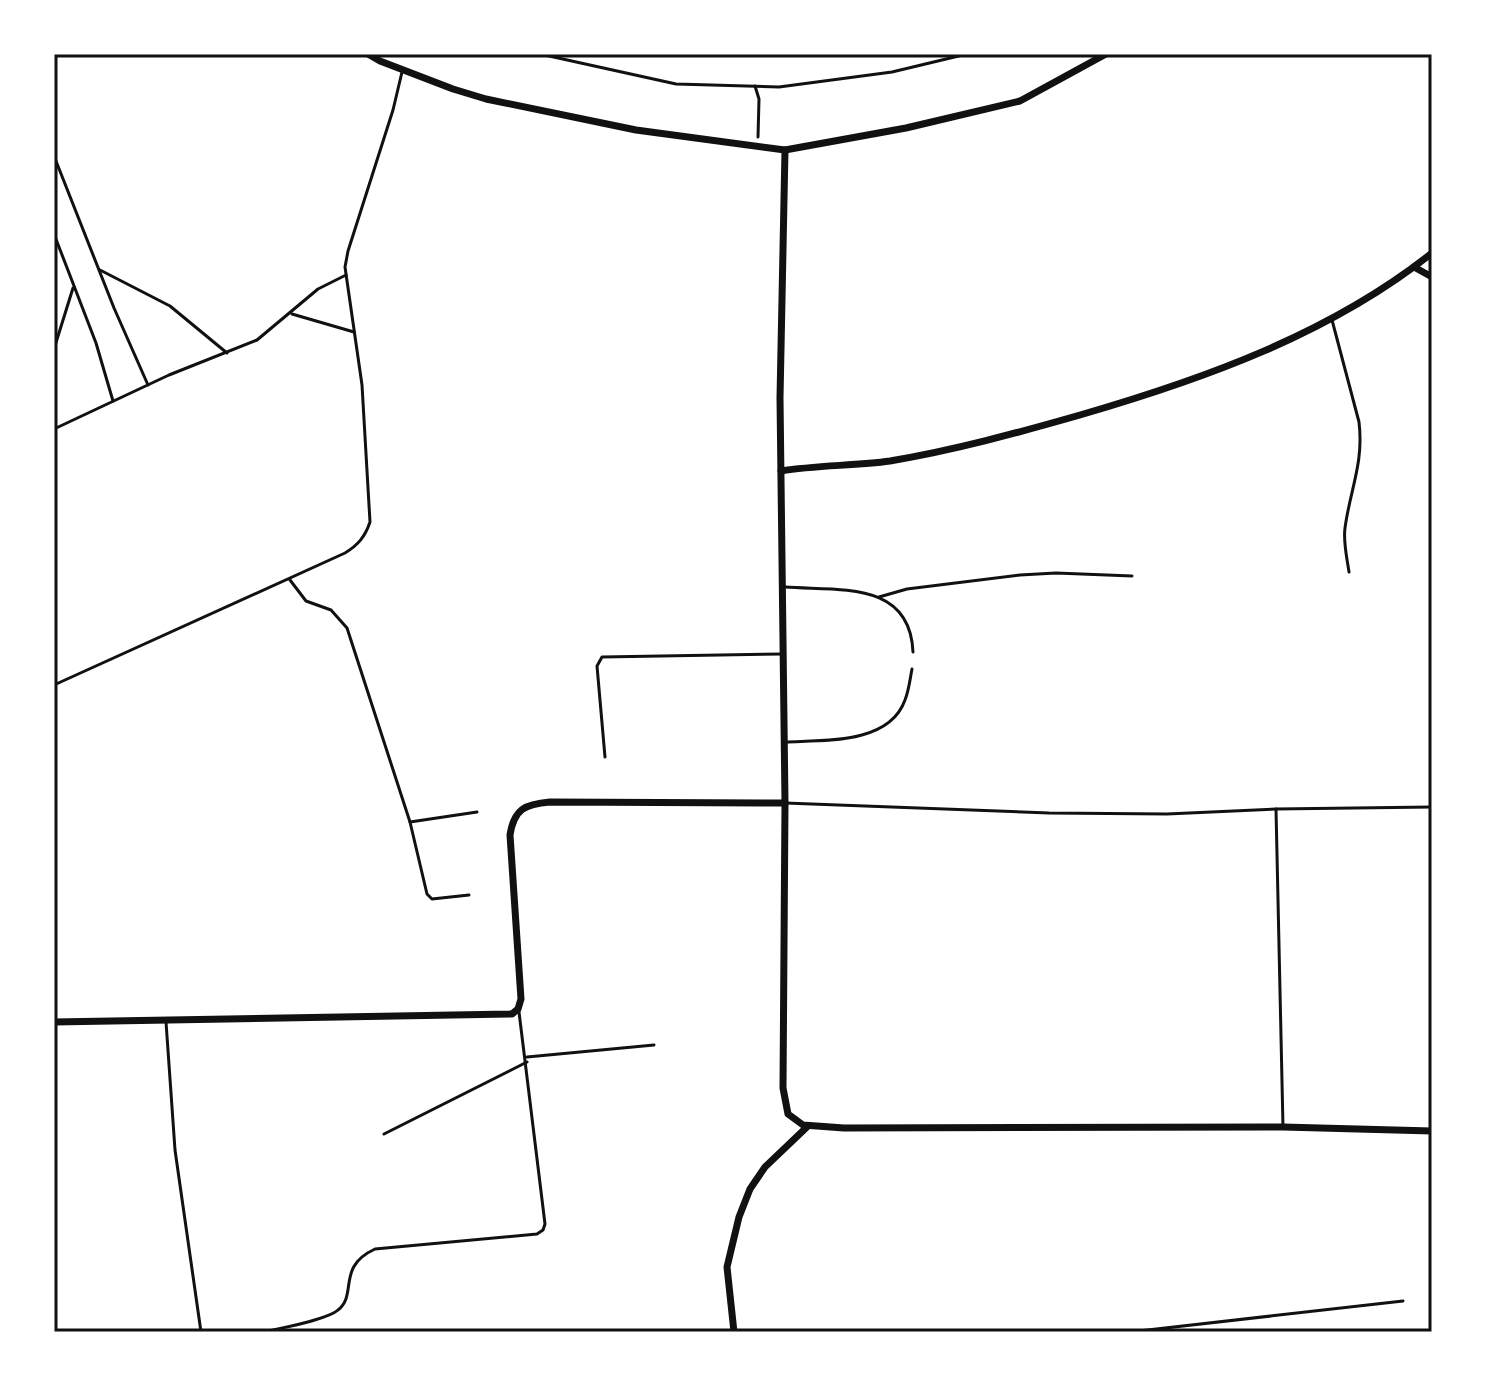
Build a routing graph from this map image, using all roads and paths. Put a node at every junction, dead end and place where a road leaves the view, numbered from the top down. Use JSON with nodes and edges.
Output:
{"nodes":[{"id":1,"x":368,"y":54,"type":"edge"},
{"id":2,"x":540,"y":54,"type":"edge"},
{"id":3,"x":967,"y":54,"type":"edge"},
{"id":4,"x":1106,"y":54,"type":"edge"},
{"id":5,"x":402,"y":70,"type":"junction"},
{"id":6,"x":755,"y":86,"type":"junction"},
{"id":7,"x":757,"y":146,"type":"junction"},
{"id":8,"x":785,"y":150,"type":"junction"},
{"id":9,"x":54,"y":156,"type":"edge"},
{"id":10,"x":54,"y":234,"type":"edge"},
{"id":11,"x":1432,"y":253,"type":"edge"},
{"id":12,"x":1414,"y":267,"type":"junction"},
{"id":13,"x":99,"y":269,"type":"junction"},
{"id":14,"x":346,"y":275,"type":"junction"},
{"id":15,"x":1432,"y":277,"type":"edge"},
{"id":16,"x":74,"y":285,"type":"junction"},
{"id":17,"x":290,"y":313,"type":"junction"},
{"id":18,"x":1332,"y":320,"type":"junction"},
{"id":19,"x":354,"y":332,"type":"junction"},
{"id":20,"x":54,"y":349,"type":"edge"},
{"id":21,"x":227,"y":353,"type":"junction"},
{"id":22,"x":148,"y":385,"type":"junction"},
{"id":23,"x":113,"y":401,"type":"junction"},
{"id":24,"x":54,"y":429,"type":"edge"},
{"id":25,"x":781,"y":471,"type":"junction"},
{"id":26,"x":1349,"y":572,"type":"dead end"},
{"id":27,"x":1132,"y":576,"type":"dead end"},
{"id":28,"x":289,"y":579,"type":"junction"},
{"id":29,"x":783,"y":587,"type":"junction"},
{"id":30,"x":879,"y":597,"type":"junction"},
{"id":31,"x":913,"y":652,"type":"dead end"},
{"id":32,"x":784,"y":654,"type":"junction"},
{"id":33,"x":912,"y":669,"type":"dead end"},
{"id":34,"x":54,"y":685,"type":"edge"},
{"id":35,"x":785,"y":742,"type":"junction"},
{"id":36,"x":605,"y":757,"type":"dead end"},
{"id":37,"x":785,"y":803,"type":"junction"},
{"id":38,"x":1432,"y":807,"type":"edge"},
{"id":39,"x":1276,"y":809,"type":"junction"},
{"id":40,"x":477,"y":812,"type":"dead end"},
{"id":41,"x":410,"y":822,"type":"junction"},
{"id":42,"x":469,"y":895,"type":"dead end"},
{"id":43,"x":518,"y":1009,"type":"junction"},
{"id":44,"x":166,"y":1021,"type":"junction"},
{"id":45,"x":54,"y":1022,"type":"edge"},
{"id":46,"x":654,"y":1045,"type":"dead end"},
{"id":47,"x":527,"y":1059,"type":"junction"},
{"id":48,"x":808,"y":1126,"type":"junction"},
{"id":49,"x":1283,"y":1127,"type":"junction"},
{"id":50,"x":1432,"y":1131,"type":"edge"},
{"id":51,"x":384,"y":1134,"type":"dead end"},
{"id":52,"x":1403,"y":1301,"type":"dead end"},
{"id":53,"x":1148,"y":1331,"type":"edge"},
{"id":54,"x":201,"y":1332,"type":"edge"},
{"id":55,"x":264,"y":1332,"type":"edge"},
{"id":56,"x":734,"y":1332,"type":"edge"},
{"id":57,"x":1130,"y":1332,"type":"edge"},
{"id":58,"x":1350,"y":1332,"type":"edge"},
{"id":59,"x":1362,"y":1332,"type":"edge"}],
"edges":[{"from":1,"to":5,"type":"street"},
{"from":2,"to":6,"type":"path"},
{"from":3,"to":6,"type":"path"},
{"from":4,"to":8,"type":"street"},
{"from":5,"to":7,"type":"street"},
{"from":5,"to":14,"type":"lane"},
{"from":6,"to":7,"type":"path"},
{"from":7,"to":8,"type":"street"},
{"from":8,"to":25,"type":"street"},
{"from":9,"to":13,"type":"lane"},
{"from":10,"to":16,"type":"lane"},
{"from":11,"to":12,"type":"street"},
{"from":12,"to":15,"type":"street"},
{"from":12,"to":18,"type":"street"},
{"from":13,"to":21,"type":"lane"},
{"from":13,"to":22,"type":"lane"},
{"from":14,"to":17,"type":"lane"},
{"from":14,"to":19,"type":"lane"},
{"from":16,"to":20,"type":"lane"},
{"from":16,"to":23,"type":"lane"},
{"from":17,"to":19,"type":"lane"},
{"from":17,"to":21,"type":"lane"},
{"from":18,"to":25,"type":"street"},
{"from":18,"to":26,"type":"lane"},
{"from":19,"to":28,"type":"lane"},
{"from":21,"to":22,"type":"lane"},
{"from":22,"to":23,"type":"lane"},
{"from":23,"to":24,"type":"lane"},
{"from":25,"to":29,"type":"street"},
{"from":27,"to":30,"type":"lane"},
{"from":28,"to":34,"type":"lane"},
{"from":28,"to":41,"type":"lane"},
{"from":29,"to":30,"type":"lane"},
{"from":29,"to":32,"type":"street"},
{"from":30,"to":31,"type":"lane"},
{"from":32,"to":35,"type":"street"},
{"from":32,"to":36,"type":"lane"},
{"from":33,"to":35,"type":"lane"},
{"from":35,"to":37,"type":"street"},
{"from":37,"to":39,"type":"lane"},
{"from":37,"to":43,"type":"street"},
{"from":37,"to":48,"type":"street"},
{"from":38,"to":39,"type":"lane"},
{"from":39,"to":49,"type":"lane"},
{"from":40,"to":41,"type":"lane"},
{"from":41,"to":42,"type":"lane"},
{"from":43,"to":44,"type":"street"},
{"from":43,"to":47,"type":"lane"},
{"from":44,"to":45,"type":"street"},
{"from":44,"to":54,"type":"lane"},
{"from":46,"to":47,"type":"lane"},
{"from":47,"to":51,"type":"lane"},
{"from":47,"to":55,"type":"lane"},
{"from":48,"to":49,"type":"street"},
{"from":48,"to":56,"type":"street"},
{"from":49,"to":50,"type":"street"},
{"from":52,"to":53,"type":"lane"},
{"from":53,"to":57,"type":"lane"},
{"from":58,"to":59,"type":"lane"}]}
